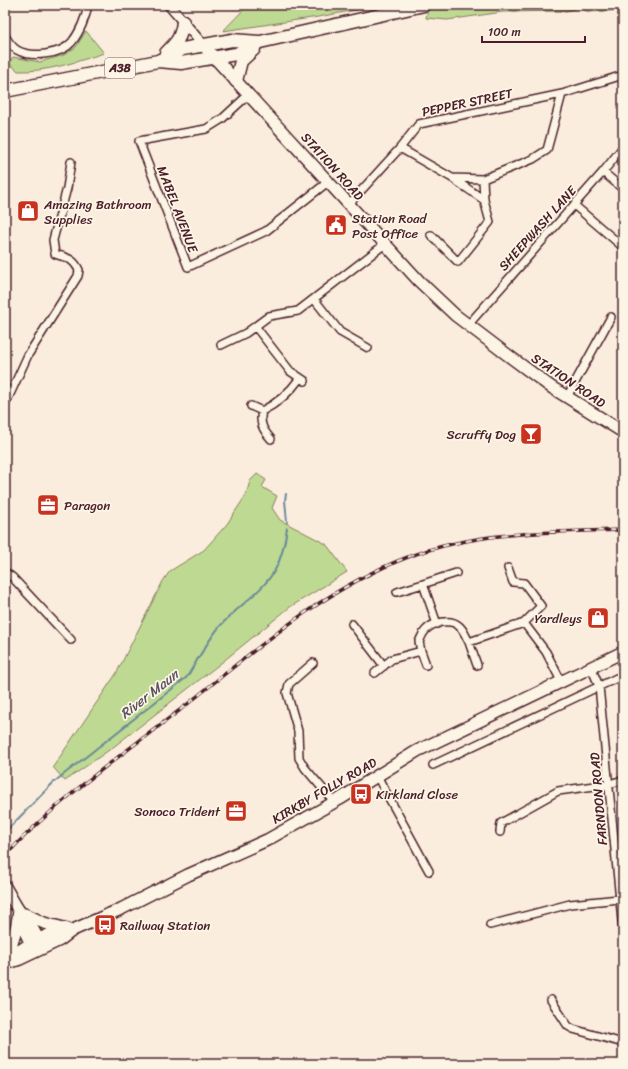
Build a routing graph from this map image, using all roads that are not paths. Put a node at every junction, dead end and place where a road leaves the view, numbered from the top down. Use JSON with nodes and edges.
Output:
{"nodes":[{"id":1,"x":88,"y":5,"type":"edge"},
{"id":2,"x":169,"y":5,"type":"edge"},
{"id":3,"x":424,"y":5,"type":"edge"},
{"id":4,"x":183,"y":22,"type":"junction"},
{"id":5,"x":5,"y":35,"type":"edge"},
{"id":6,"x":260,"y":42,"type":"junction"},
{"id":7,"x":204,"y":46,"type":"junction"},
{"id":8,"x":215,"y":58,"type":"junction"},
{"id":9,"x":158,"y":61,"type":"junction"},
{"id":10,"x":623,"y":75,"type":"edge"},
{"id":11,"x":236,"y":81,"type":"junction"},
{"id":12,"x":5,"y":91,"type":"edge"},
{"id":13,"x":562,"y":94,"type":"junction"},
{"id":14,"x":248,"y":95,"type":"junction"},
{"id":15,"x":623,"y":147,"type":"edge"},
{"id":16,"x":400,"y":148,"type":"junction"},
{"id":17,"x":71,"y":162,"type":"dead end"},
{"id":18,"x":603,"y":172,"type":"junction"},
{"id":19,"x":452,"y":178,"type":"junction"},
{"id":20,"x":483,"y":179,"type":"junction"},
{"id":21,"x":329,"y":181,"type":"junction"},
{"id":22,"x":623,"y":189,"type":"edge"},
{"id":23,"x":484,"y":200,"type":"junction"},
{"id":24,"x":349,"y":204,"type":"junction"},
{"id":25,"x":574,"y":205,"type":"junction"},
{"id":26,"x":431,"y":235,"type":"dead end"},
{"id":27,"x":385,"y":244,"type":"junction"},
{"id":28,"x":623,"y":247,"type":"edge"},
{"id":29,"x":314,"y":299,"type":"junction"},
{"id":30,"x":611,"y":317,"type":"dead end"},
{"id":31,"x":468,"y":325,"type":"junction"},
{"id":32,"x":255,"y":326,"type":"junction"},
{"id":33,"x":221,"y":345,"type":"dead end"},
{"id":34,"x":368,"y":348,"type":"dead end"},
{"id":35,"x":567,"y":397,"type":"junction"},
{"id":36,"x":5,"y":405,"type":"edge"},
{"id":37,"x":251,"y":406,"type":"dead end"},
{"id":38,"x":262,"y":411,"type":"junction"},
{"id":39,"x":623,"y":432,"type":"edge"},
{"id":40,"x":271,"y":439,"type":"dead end"},
{"id":41,"x":508,"y":568,"type":"dead end"},
{"id":42,"x":5,"y":572,"type":"edge"},
{"id":43,"x":456,"y":573,"type":"dead end"},
{"id":44,"x":423,"y":584,"type":"junction"},
{"id":45,"x":397,"y":592,"type":"dead end"},
{"id":46,"x":352,"y":624,"type":"dead end"},
{"id":47,"x":437,"y":624,"type":"junction"},
{"id":48,"x":524,"y":624,"type":"junction"},
{"id":49,"x":71,"y":640,"type":"dead end"},
{"id":50,"x":469,"y":642,"type":"junction"},
{"id":51,"x":421,"y":651,"type":"junction"},
{"id":52,"x":623,"y":652,"type":"edge"},
{"id":53,"x":313,"y":663,"type":"dead end"},
{"id":54,"x":426,"y":665,"type":"dead end"},
{"id":55,"x":477,"y":665,"type":"dead end"},
{"id":56,"x":384,"y":666,"type":"junction"},
{"id":57,"x":591,"y":667,"type":"junction"},
{"id":58,"x":375,"y":674,"type":"dead end"},
{"id":59,"x":623,"y":675,"type":"edge"},
{"id":60,"x":561,"y":681,"type":"junction"},
{"id":61,"x":599,"y":686,"type":"junction"},
{"id":62,"x":433,"y":765,"type":"dead end"},
{"id":63,"x":377,"y":776,"type":"junction"},
{"id":64,"x":623,"y":780,"type":"edge"},
{"id":65,"x":609,"y":784,"type":"junction"},
{"id":66,"x":334,"y":802,"type":"junction"},
{"id":67,"x":500,"y":832,"type":"dead end"},
{"id":68,"x":429,"y":870,"type":"dead end"},
{"id":69,"x":5,"y":887,"type":"edge"},
{"id":70,"x":620,"y":895,"type":"edge"},
{"id":71,"x":20,"y":911,"type":"junction"},
{"id":72,"x":490,"y":925,"type":"dead end"},
{"id":73,"x":73,"y":930,"type":"junction"},
{"id":74,"x":623,"y":931,"type":"edge"},
{"id":75,"x":36,"y":945,"type":"junction"},
{"id":76,"x":5,"y":956,"type":"edge"},
{"id":77,"x":5,"y":964,"type":"edge"},
{"id":78,"x":550,"y":1000,"type":"dead end"},
{"id":79,"x":623,"y":1043,"type":"edge"}],
"edges":[{"from":1,"to":5,"type":"street"},
{"from":2,"to":4,"type":"street","name":"STATION ROAD"},
{"from":3,"to":6,"type":"highway","number":"A38"},
{"from":4,"to":7,"type":"street","name":"STATION ROAD"},
{"from":4,"to":9,"type":"highway"},
{"from":6,"to":7,"type":"highway","number":"A38"},
{"from":6,"to":8,"type":"highway","number":"A38"},
{"from":6,"to":11,"type":"highway"},
{"from":7,"to":8,"type":"main road","name":"STATION ROAD"},
{"from":7,"to":9,"type":"highway","number":"A38"},
{"from":8,"to":9,"type":"highway","number":"A38"},
{"from":8,"to":11,"type":"main road","name":"STATION ROAD"},
{"from":9,"to":12,"type":"highway","number":"A38"},
{"from":10,"to":13,"type":"street","name":"PEPPER STREET"},
{"from":11,"to":14,"type":"main road","name":"STATION ROAD"},
{"from":13,"to":16,"type":"street","name":"PEPPER STREET"},
{"from":13,"to":20,"type":"street"},
{"from":14,"to":21,"type":"main road","name":"STATION ROAD"},
{"from":14,"to":21,"type":"street","name":"MABEL AVENUE"},
{"from":15,"to":18,"type":"street","name":"SHEEPWASH LANE"},
{"from":16,"to":19,"type":"street"},
{"from":16,"to":24,"type":"street","name":"PEPPER STREET"},
{"from":17,"to":36,"type":"street"},
{"from":18,"to":22,"type":"street"},
{"from":18,"to":25,"type":"street","name":"SHEEPWASH LANE"},
{"from":19,"to":20,"type":"street"},
{"from":19,"to":23,"type":"street"},
{"from":20,"to":23,"type":"street"},
{"from":21,"to":24,"type":"main road","name":"STATION ROAD"},
{"from":23,"to":26,"type":"street"},
{"from":24,"to":27,"type":"main road","name":"STATION ROAD"},
{"from":25,"to":28,"type":"street"},
{"from":25,"to":31,"type":"street","name":"SHEEPWASH LANE"},
{"from":27,"to":29,"type":"street"},
{"from":27,"to":31,"type":"main road","name":"STATION ROAD"},
{"from":29,"to":32,"type":"street"},
{"from":29,"to":34,"type":"street"},
{"from":30,"to":35,"type":"street"},
{"from":31,"to":35,"type":"main road","name":"STATION ROAD"},
{"from":32,"to":33,"type":"street"},
{"from":32,"to":38,"type":"street"},
{"from":35,"to":39,"type":"main road","name":"STATION ROAD"},
{"from":37,"to":38,"type":"street"},
{"from":38,"to":40,"type":"street"},
{"from":41,"to":48,"type":"street"},
{"from":42,"to":49,"type":"street"},
{"from":43,"to":44,"type":"street"},
{"from":44,"to":45,"type":"street"},
{"from":44,"to":47,"type":"street"},
{"from":46,"to":56,"type":"street"},
{"from":47,"to":50,"type":"street"},
{"from":47,"to":51,"type":"street"},
{"from":48,"to":50,"type":"street"},
{"from":48,"to":60,"type":"street"},
{"from":50,"to":55,"type":"street"},
{"from":51,"to":54,"type":"street"},
{"from":51,"to":56,"type":"street"},
{"from":52,"to":57,"type":"main road","name":"KIRKBY FOLLY ROAD"},
{"from":53,"to":66,"type":"street"},
{"from":56,"to":58,"type":"street"},
{"from":57,"to":60,"type":"main road","name":"KIRKBY FOLLY ROAD"},
{"from":57,"to":61,"type":"street","name":"FARNDON ROAD"},
{"from":59,"to":61,"type":"street"},
{"from":60,"to":63,"type":"main road","name":"KIRKBY FOLLY ROAD"},
{"from":61,"to":62,"type":"street"},
{"from":61,"to":65,"type":"street","name":"FARNDON ROAD"},
{"from":63,"to":66,"type":"main road","name":"KIRKBY FOLLY ROAD"},
{"from":63,"to":68,"type":"street"},
{"from":64,"to":65,"type":"street"},
{"from":65,"to":67,"type":"street"},
{"from":65,"to":70,"type":"street","name":"FARNDON ROAD"},
{"from":66,"to":73,"type":"main road","name":"KIRKBY FOLLY ROAD"},
{"from":69,"to":71,"type":"main road"},
{"from":70,"to":72,"type":"street"},
{"from":70,"to":74,"type":"street","name":"FARNDON ROAD"},
{"from":71,"to":73,"type":"main road"},
{"from":71,"to":75,"type":"main road"},
{"from":71,"to":76,"type":"main road"},
{"from":73,"to":75,"type":"main road","name":"KIRKBY FOLLY ROAD"},
{"from":75,"to":77,"type":"main road","name":"KIRKBY FOLLY ROAD"},
{"from":78,"to":79,"type":"street"}]}
